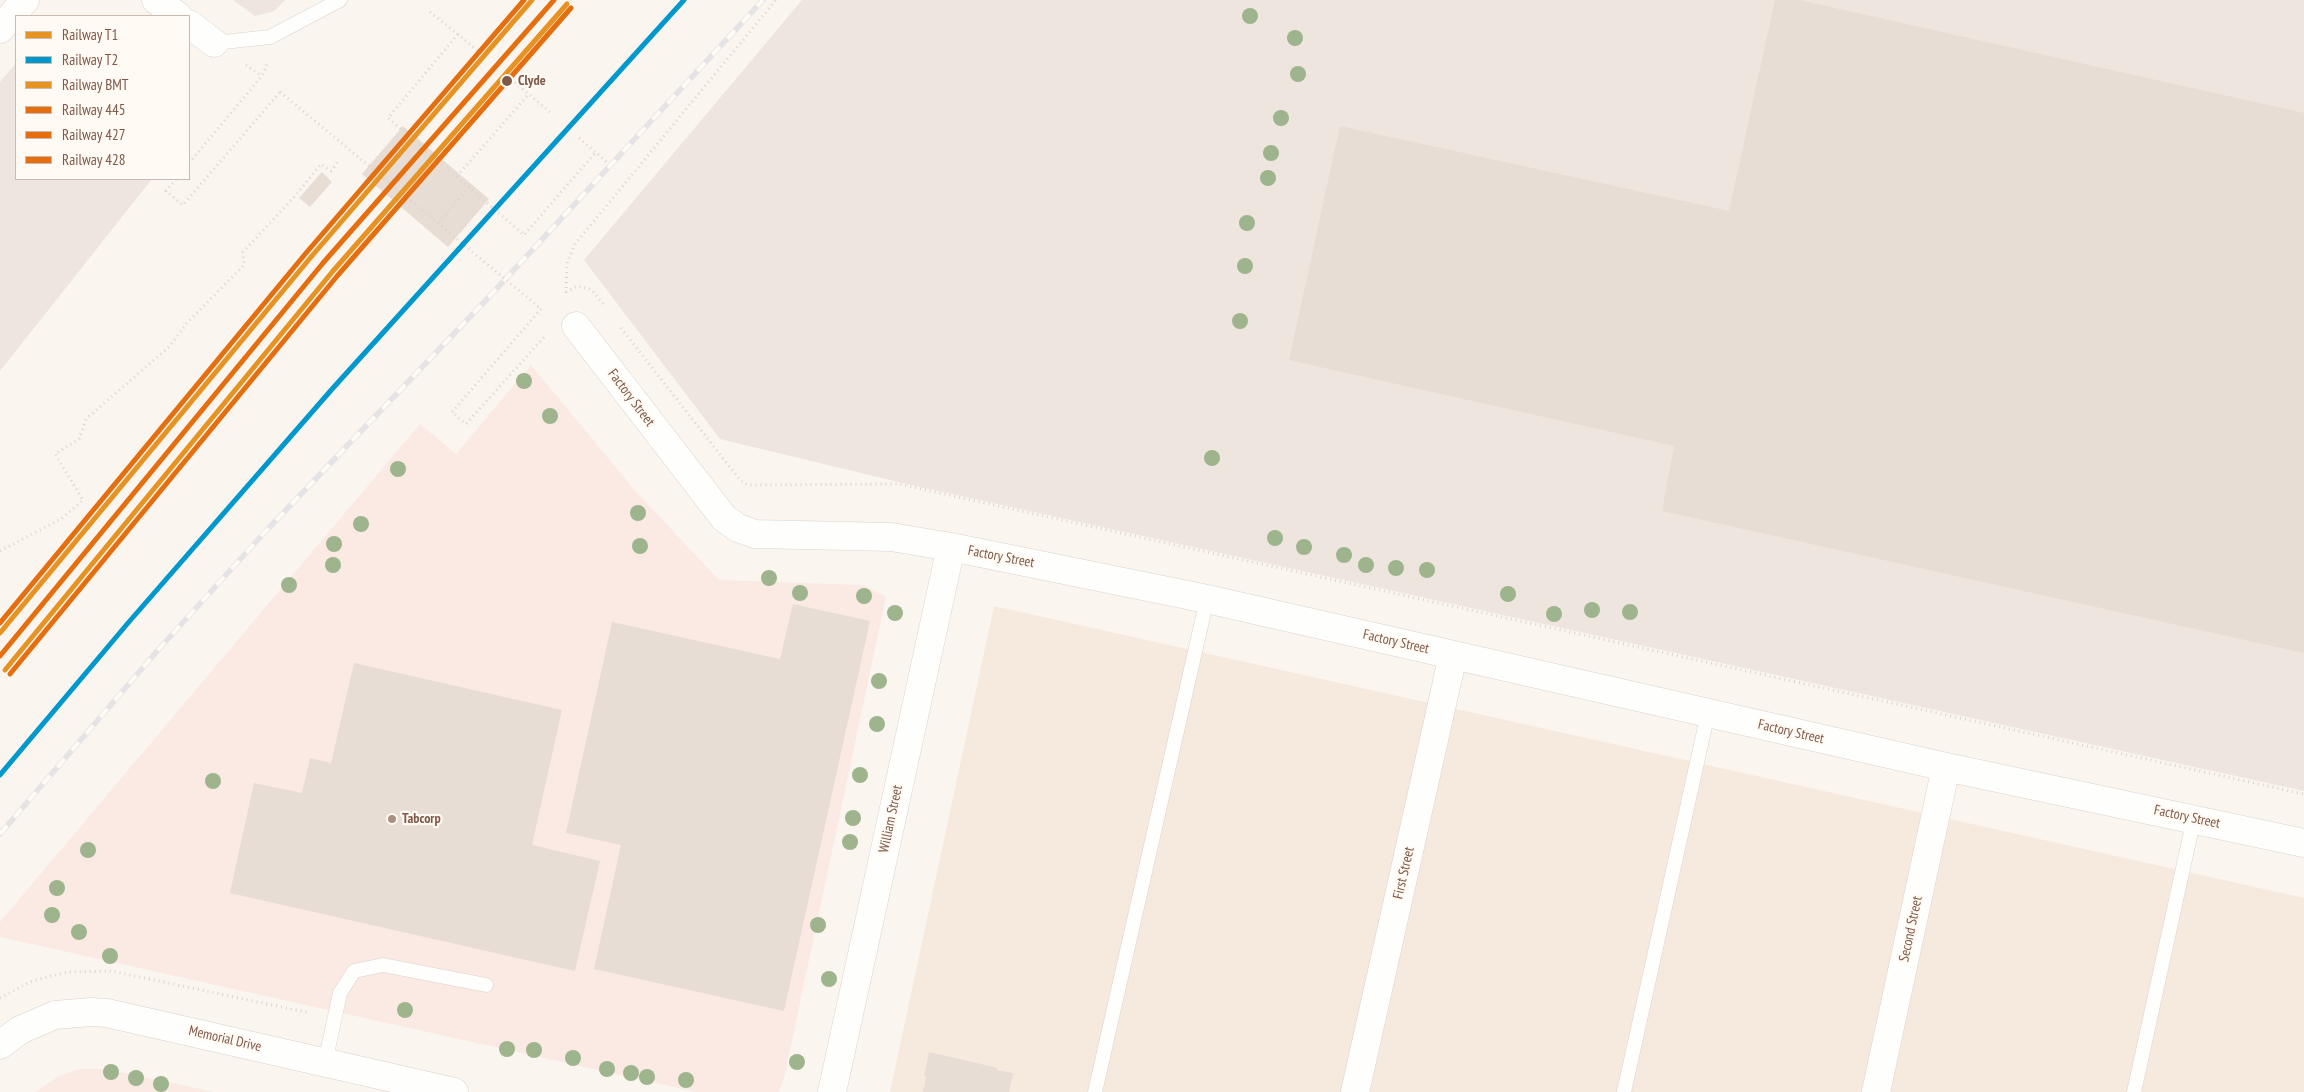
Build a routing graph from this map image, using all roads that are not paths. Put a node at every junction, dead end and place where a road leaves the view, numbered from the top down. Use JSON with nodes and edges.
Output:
{"nodes":[{"id":1,"x":25,"y":0,"type":"edge"},
{"id":2,"x":156,"y":0,"type":"edge"},
{"id":3,"x":340,"y":0,"type":"edge"},
{"id":4,"x":177,"y":15,"type":"edge"},
{"id":5,"x":190,"y":25,"type":"edge"},
{"id":6,"x":0,"y":29,"type":"edge"},
{"id":7,"x":214,"y":43,"type":"joint"},
{"id":8,"x":576,"y":326,"type":"dead end"},
{"id":9,"x":951,"y":547,"type":"junction"},
{"id":10,"x":1207,"y":599,"type":"junction"},
{"id":11,"x":1453,"y":655,"type":"junction"},
{"id":12,"x":1708,"y":713,"type":"junction"},
{"id":13,"x":1946,"y":767,"type":"junction"},
{"id":14,"x":2194,"y":818,"type":"junction"},
{"id":15,"x":2304,"y":843,"type":"edge"},
{"id":16,"x":486,"y":985,"type":"dead end"},
{"id":17,"x":0,"y":1045,"type":"edge"},
{"id":18,"x":325,"y":1063,"type":"junction"},
{"id":19,"x":454,"y":1092,"type":"edge"},
{"id":20,"x":832,"y":1092,"type":"edge"},
{"id":21,"x":1095,"y":1092,"type":"edge"},
{"id":22,"x":1355,"y":1092,"type":"edge"},
{"id":23,"x":1624,"y":1092,"type":"edge"},
{"id":24,"x":1876,"y":1092,"type":"edge"},
{"id":25,"x":2134,"y":1092,"type":"edge"}],
"edges":[{"from":1,"to":6,"type":"street"},
{"from":2,"to":4,"type":"street"},
{"from":3,"to":7,"type":"lane"},
{"from":5,"to":7,"type":"street"},
{"from":8,"to":9,"type":"street","name":"Factory Street"},
{"from":9,"to":10,"type":"street","name":"Factory Street"},
{"from":9,"to":20,"type":"street","name":"William Street"},
{"from":10,"to":11,"type":"street","name":"Factory Street"},
{"from":10,"to":21,"type":"lane"},
{"from":11,"to":12,"type":"street","name":"Factory Street"},
{"from":11,"to":22,"type":"street","name":"First Street"},
{"from":12,"to":13,"type":"street","name":"Factory Street"},
{"from":12,"to":23,"type":"lane"},
{"from":13,"to":14,"type":"street","name":"Factory Street"},
{"from":13,"to":24,"type":"street","name":"Second Street"},
{"from":14,"to":15,"type":"street","name":"Factory Street"},
{"from":14,"to":25,"type":"lane"},
{"from":16,"to":18,"type":"lane"},
{"from":17,"to":18,"type":"street","name":"Memorial Drive"},
{"from":18,"to":19,"type":"street","name":"Memorial Drive"}]}
